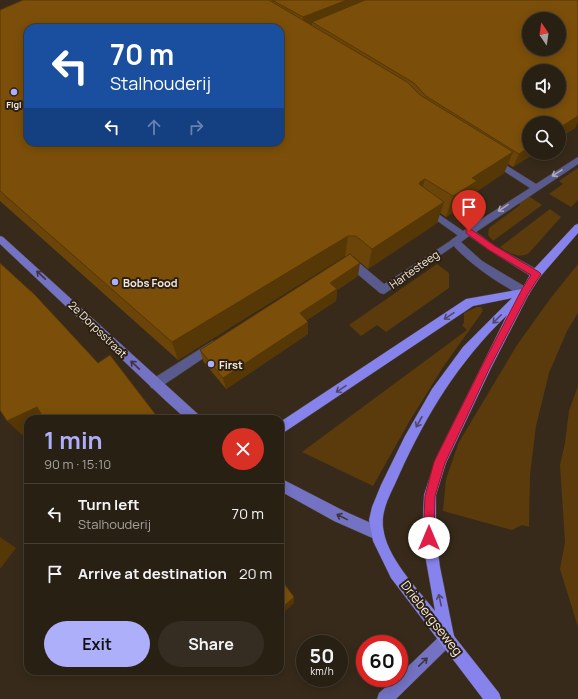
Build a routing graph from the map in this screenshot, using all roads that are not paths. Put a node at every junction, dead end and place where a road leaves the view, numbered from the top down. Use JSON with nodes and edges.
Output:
{"nodes":[{"id":1,"x":484,"y":154,"type":"edge"},
{"id":2,"x":578,"y":160,"type":"edge"},
{"id":3,"x":535,"y":187,"type":"junction"},
{"id":4,"x":420,"y":204,"type":"edge"},
{"id":5,"x":578,"y":227,"type":"edge"},
{"id":6,"x":462,"y":236,"type":"junction"},
{"id":7,"x":0,"y":239,"type":"edge"},
{"id":8,"x":336,"y":268,"type":"edge"},
{"id":9,"x":536,"y":274,"type":"junction"},
{"id":10,"x":525,"y":292,"type":"junction"},
{"id":11,"x":224,"y":340,"type":"edge"},
{"id":12,"x":155,"y":384,"type":"junction"},
{"id":13,"x":190,"y":415,"type":"edge"},
{"id":14,"x":284,"y":426,"type":"edge"},
{"id":15,"x":284,"y":486,"type":"edge"},
{"id":16,"x":377,"y":533,"type":"junction"},
{"id":17,"x":448,"y":638,"type":"junction"},
{"id":18,"x":385,"y":699,"type":"edge"},
{"id":19,"x":493,"y":699,"type":"edge"}],
"edges":[{"from":1,"to":3,"type":"street"},
{"from":2,"to":3,"type":"street","one_way":true},
{"from":3,"to":6,"type":"street","one_way":true},
{"from":4,"to":6,"type":"street"},
{"from":5,"to":9,"type":"main road"},
{"from":6,"to":8,"type":"street","name":"Hartesteeg"},
{"from":6,"to":9,"type":"street"},
{"from":6,"to":10,"type":"street"},
{"from":12,"to":7,"type":"main road","name":"2e Dorpsstraat","one_way":true},
{"from":9,"to":10,"type":"main road"},
{"from":10,"to":14,"type":"main road","one_way":true},
{"from":10,"to":16,"type":"main road","one_way":true},
{"from":17,"to":10,"type":"main road","one_way":true},
{"from":11,"to":12,"type":"street"},
{"from":12,"to":13,"type":"main road","name":"2e Dorpsstraat"},
{"from":16,"to":15,"type":"main road","one_way":true},
{"from":16,"to":17,"type":"main road","name":"Driebergseweg"},
{"from":18,"to":17,"type":"main road","one_way":true},
{"from":17,"to":19,"type":"main road","name":"Driebergseweg"}]}
